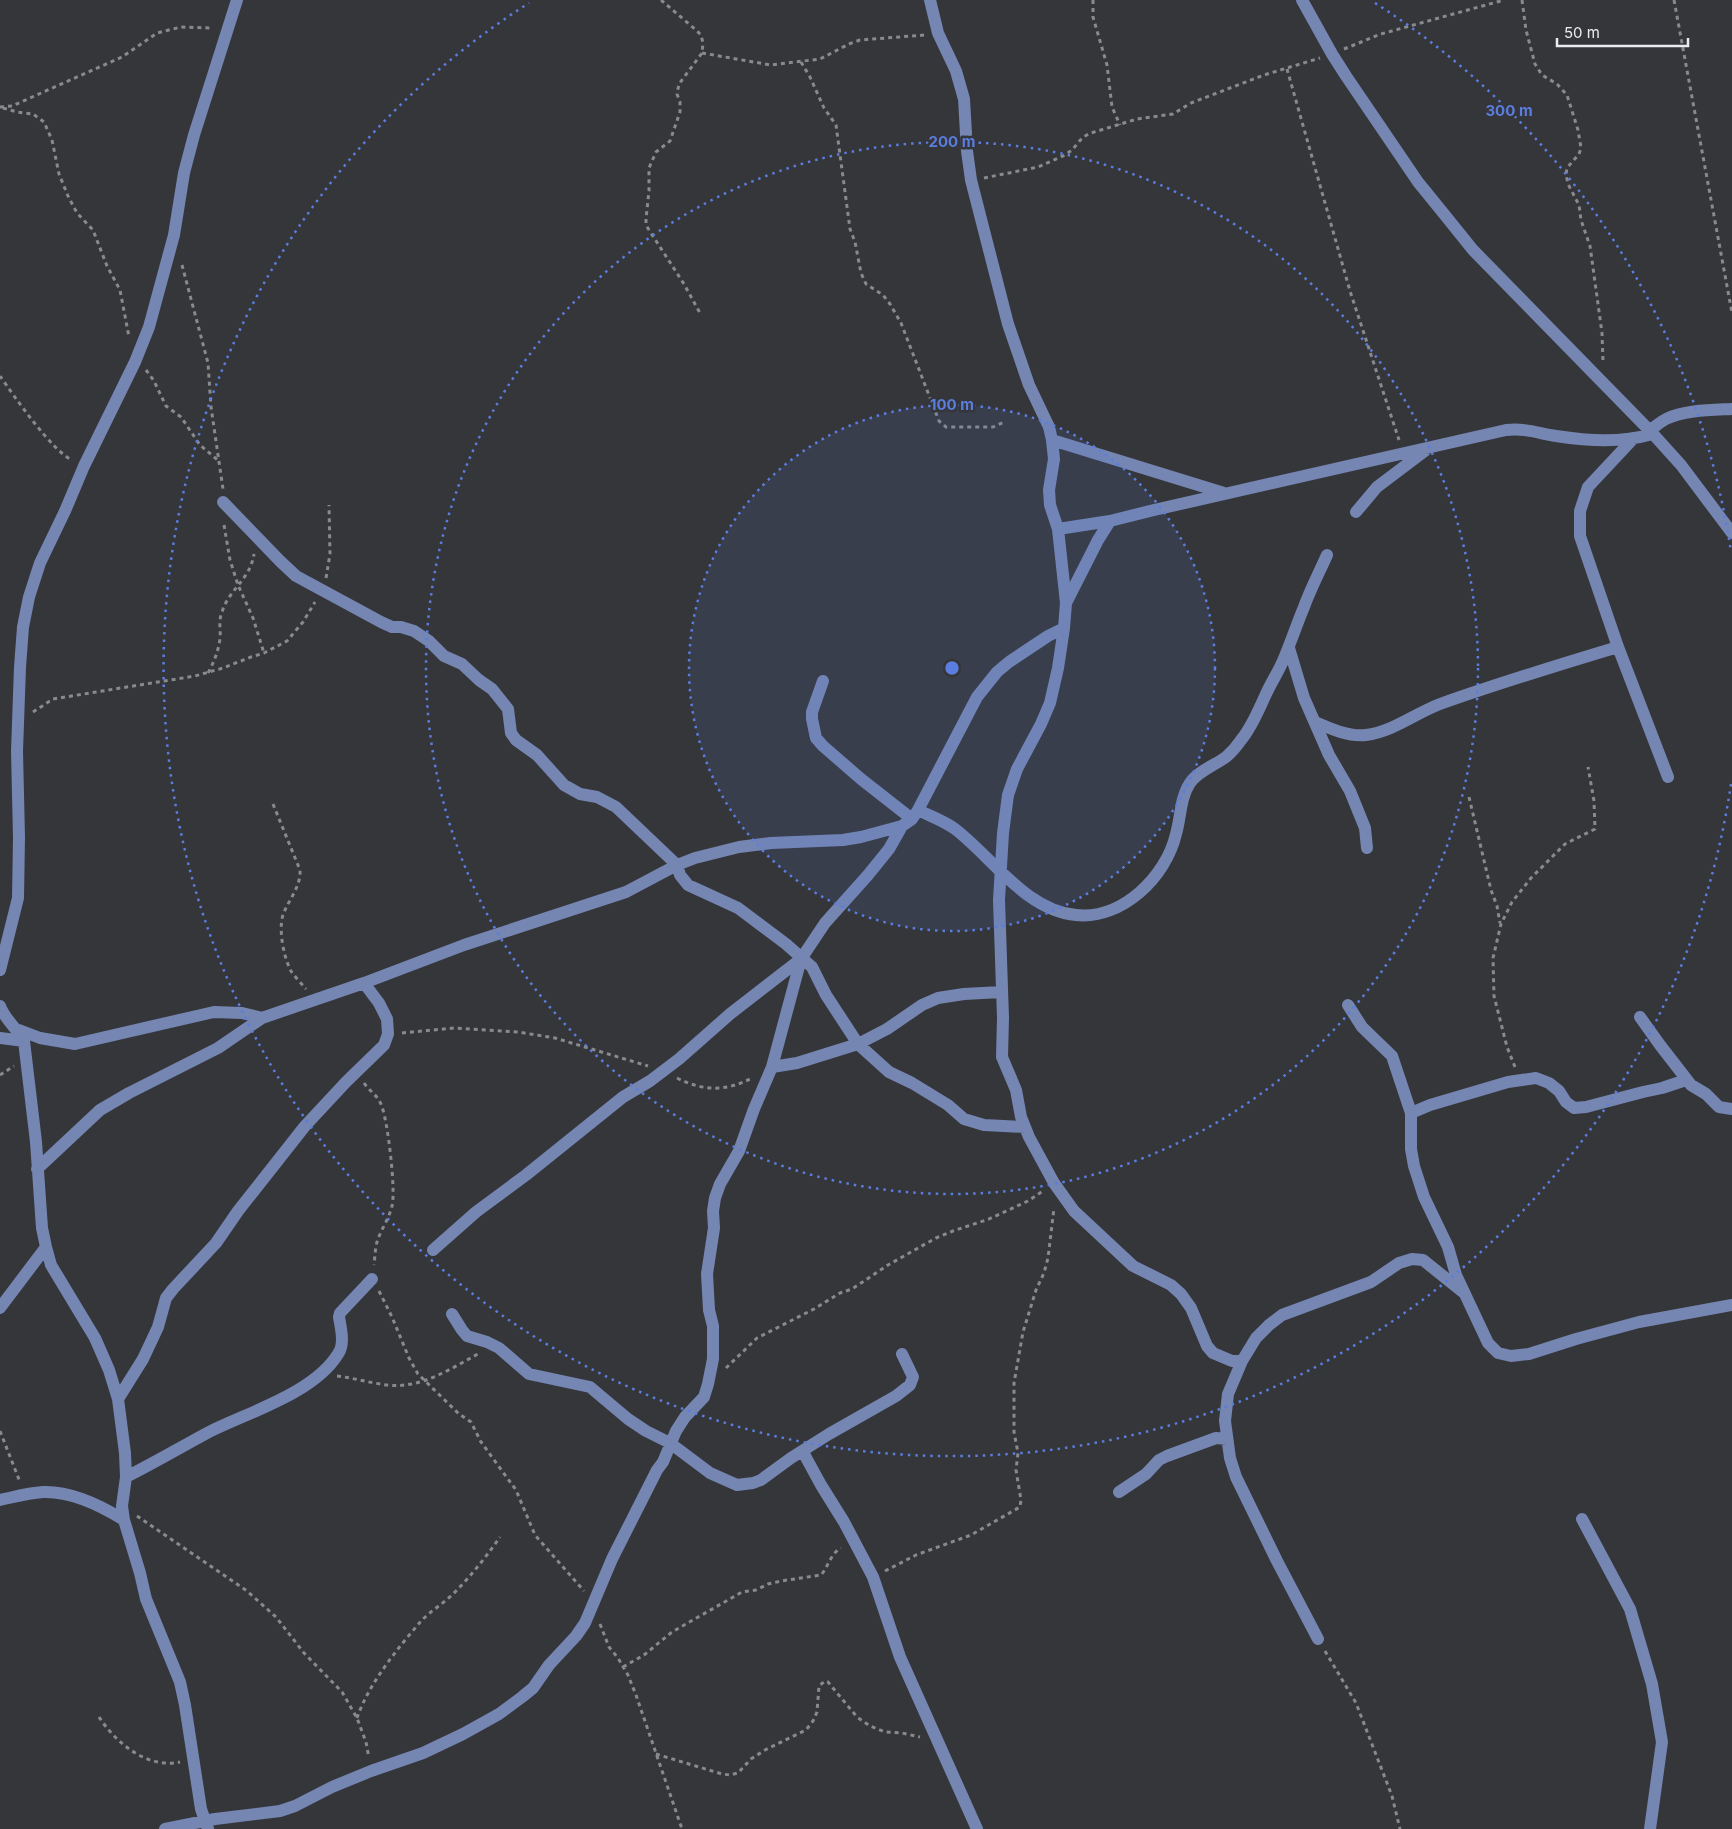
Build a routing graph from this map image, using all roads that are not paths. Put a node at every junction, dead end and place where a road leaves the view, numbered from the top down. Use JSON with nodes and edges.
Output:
{"nodes":[{"id":1,"x":237,"y":0,"type":"edge"},
{"id":2,"x":930,"y":0,"type":"edge"},
{"id":3,"x":1302,"y":0,"type":"edge"},
{"id":4,"x":1732,"y":409,"type":"edge"},
{"id":5,"x":1651,"y":432,"type":"junction"},
{"id":6,"x":1052,"y":440,"type":"junction"},
{"id":7,"x":1632,"y":440,"type":"junction"},
{"id":8,"x":1428,"y":448,"type":"junction"},
{"id":9,"x":1227,"y":494,"type":"junction"},
{"id":10,"x":223,"y":502,"type":"road end"},
{"id":11,"x":1356,"y":512,"type":"dead end"},
{"id":12,"x":1110,"y":522,"type":"junction"},
{"id":13,"x":1058,"y":529,"type":"junction"},
{"id":14,"x":1732,"y":533,"type":"edge"},
{"id":15,"x":1327,"y":555,"type":"dead end"},
{"id":16,"x":1066,"y":603,"type":"junction"},
{"id":17,"x":1064,"y":628,"type":"junction"},
{"id":18,"x":1618,"y":647,"type":"junction"},
{"id":19,"x":1289,"y":648,"type":"junction"},
{"id":20,"x":823,"y":682,"type":"dead end"},
{"id":21,"x":1315,"y":722,"type":"junction"},
{"id":22,"x":1668,"y":777,"type":"dead end"},
{"id":23,"x":910,"y":818,"type":"junction"},
{"id":24,"x":1367,"y":848,"type":"dead end"},
{"id":25,"x":677,"y":866,"type":"junction"},
{"id":26,"x":1001,"y":873,"type":"junction"},
{"id":27,"x":801,"y":959,"type":"junction"},
{"id":28,"x":0,"y":970,"type":"edge"},
{"id":29,"x":364,"y":983,"type":"junction"},
{"id":30,"x":1001,"y":992,"type":"junction"},
{"id":31,"x":1348,"y":1005,"type":"dead end"},
{"id":32,"x":0,"y":1006,"type":"edge"},
{"id":33,"x":1640,"y":1016,"type":"dead end"},
{"id":34,"x":262,"y":1018,"type":"junction"},
{"id":35,"x":21,"y":1036,"type":"junction"},
{"id":36,"x":0,"y":1038,"type":"edge"},
{"id":37,"x":858,"y":1044,"type":"junction"},
{"id":38,"x":772,"y":1068,"type":"junction"},
{"id":39,"x":1686,"y":1080,"type":"junction"},
{"id":40,"x":1732,"y":1109,"type":"edge"},
{"id":41,"x":1411,"y":1113,"type":"junction"},
{"id":42,"x":1025,"y":1127,"type":"junction"},
{"id":43,"x":37,"y":1169,"type":"junction"},
{"id":44,"x":46,"y":1247,"type":"junction"},
{"id":45,"x":433,"y":1250,"type":"dead end"},
{"id":46,"x":372,"y":1279,"type":"road end"},
{"id":47,"x":1465,"y":1294,"type":"junction"},
{"id":48,"x":1732,"y":1306,"type":"edge"},
{"id":49,"x":0,"y":1308,"type":"edge"},
{"id":50,"x":452,"y":1314,"type":"dead end"},
{"id":51,"x":902,"y":1354,"type":"dead end"},
{"id":52,"x":1242,"y":1361,"type":"junction"},
{"id":53,"x":118,"y":1399,"type":"junction"},
{"id":54,"x":1227,"y":1439,"type":"junction"},
{"id":55,"x":670,"y":1442,"type":"junction"},
{"id":56,"x":802,"y":1452,"type":"junction"},
{"id":57,"x":126,"y":1477,"type":"junction"},
{"id":58,"x":1119,"y":1492,"type":"dead end"},
{"id":59,"x":0,"y":1500,"type":"edge"},
{"id":60,"x":1582,"y":1519,"type":"dead end"},
{"id":61,"x":124,"y":1520,"type":"junction"},
{"id":62,"x":1318,"y":1639,"type":"road end"},
{"id":63,"x":206,"y":1825,"type":"edge"},
{"id":64,"x":165,"y":1829,"type":"edge"},
{"id":65,"x":978,"y":1829,"type":"edge"},
{"id":66,"x":1650,"y":1829,"type":"edge"}],
"edges":[{"from":1,"to":28,"type":"street"},
{"from":2,"to":6,"type":"street"},
{"from":3,"to":5,"type":"street"},
{"from":4,"to":5,"type":"street"},
{"from":5,"to":7,"type":"street"},
{"from":5,"to":14,"type":"street"},
{"from":6,"to":9,"type":"street"},
{"from":6,"to":13,"type":"street"},
{"from":7,"to":8,"type":"street"},
{"from":7,"to":18,"type":"street"},
{"from":8,"to":9,"type":"street"},
{"from":8,"to":11,"type":"street"},
{"from":9,"to":12,"type":"street"},
{"from":10,"to":25,"type":"street"},
{"from":12,"to":13,"type":"street"},
{"from":12,"to":16,"type":"street"},
{"from":13,"to":16,"type":"street"},
{"from":15,"to":19,"type":"street"},
{"from":16,"to":17,"type":"street"},
{"from":17,"to":23,"type":"street"},
{"from":17,"to":26,"type":"street"},
{"from":18,"to":21,"type":"street"},
{"from":18,"to":22,"type":"street"},
{"from":19,"to":21,"type":"street"},
{"from":19,"to":26,"type":"street"},
{"from":20,"to":23,"type":"street"},
{"from":21,"to":24,"type":"street"},
{"from":23,"to":25,"type":"street"},
{"from":23,"to":26,"type":"street"},
{"from":23,"to":27,"type":"street"},
{"from":25,"to":27,"type":"street"},
{"from":25,"to":29,"type":"street"},
{"from":26,"to":30,"type":"street"},
{"from":27,"to":37,"type":"street"},
{"from":27,"to":38,"type":"street"},
{"from":27,"to":45,"type":"street"},
{"from":29,"to":34,"type":"street"},
{"from":29,"to":53,"type":"street"},
{"from":30,"to":37,"type":"street"},
{"from":30,"to":42,"type":"street"},
{"from":31,"to":41,"type":"street"},
{"from":32,"to":35,"type":"street"},
{"from":33,"to":39,"type":"street"},
{"from":34,"to":35,"type":"street"},
{"from":34,"to":43,"type":"street"},
{"from":35,"to":36,"type":"street"},
{"from":35,"to":43,"type":"street"},
{"from":37,"to":38,"type":"street"},
{"from":37,"to":42,"type":"street"},
{"from":38,"to":55,"type":"street"},
{"from":39,"to":40,"type":"street"},
{"from":39,"to":41,"type":"street"},
{"from":41,"to":47,"type":"street"},
{"from":42,"to":52,"type":"street"},
{"from":43,"to":44,"type":"street"},
{"from":44,"to":49,"type":"street"},
{"from":44,"to":53,"type":"street"},
{"from":46,"to":57,"type":"street"},
{"from":47,"to":48,"type":"street"},
{"from":47,"to":52,"type":"street"},
{"from":50,"to":55,"type":"street"},
{"from":51,"to":56,"type":"street"},
{"from":52,"to":54,"type":"street"},
{"from":53,"to":57,"type":"street"},
{"from":54,"to":58,"type":"street"},
{"from":54,"to":62,"type":"street"},
{"from":55,"to":56,"type":"street"},
{"from":55,"to":63,"type":"street"},
{"from":56,"to":65,"type":"street"},
{"from":57,"to":61,"type":"street"},
{"from":59,"to":61,"type":"street"},
{"from":60,"to":66,"type":"street"},
{"from":61,"to":63,"type":"street"},
{"from":63,"to":64,"type":"street"}]}
